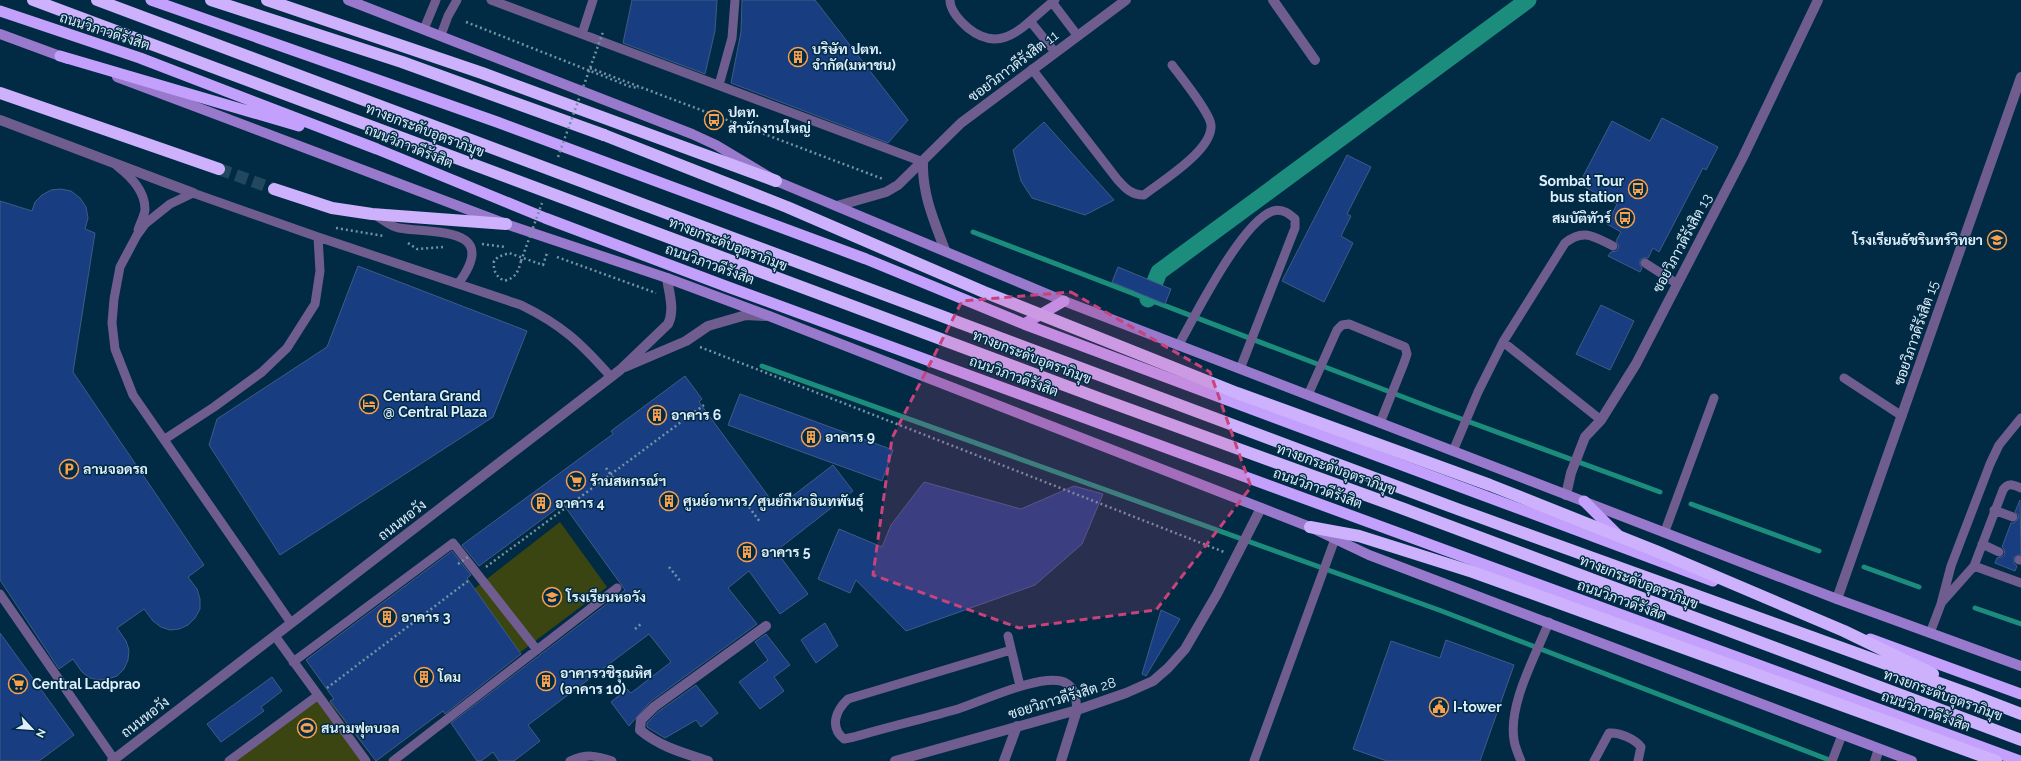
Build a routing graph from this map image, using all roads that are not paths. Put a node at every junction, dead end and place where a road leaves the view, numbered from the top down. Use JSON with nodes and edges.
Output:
{"nodes":[{"id":1,"x":33,"y":0,"type":"edge"},
{"id":2,"x":97,"y":0,"type":"edge"},
{"id":3,"x":151,"y":0,"type":"edge"},
{"id":4,"x":211,"y":0,"type":"edge"},
{"id":5,"x":267,"y":0,"type":"edge"},
{"id":6,"x":348,"y":0,"type":"edge"},
{"id":7,"x":436,"y":0,"type":"edge"},
{"id":8,"x":457,"y":0,"type":"edge"},
{"id":9,"x":491,"y":0,"type":"edge"},
{"id":10,"x":593,"y":0,"type":"edge"},
{"id":11,"x":735,"y":0,"type":"edge"},
{"id":12,"x":950,"y":0,"type":"edge"},
{"id":13,"x":1126,"y":0,"type":"edge"},
{"id":14,"x":1273,"y":0,"type":"edge"},
{"id":15,"x":1818,"y":0,"type":"edge"},
{"id":16,"x":1054,"y":1,"type":"edge"},
{"id":17,"x":0,"y":11,"type":"edge"},
{"id":18,"x":1030,"y":21,"type":"junction"},
{"id":19,"x":424,"y":29,"type":"junction"},
{"id":20,"x":0,"y":34,"type":"edge"},
{"id":21,"x":582,"y":34,"type":"junction"},
{"id":22,"x":441,"y":35,"type":"junction"},
{"id":23,"x":1077,"y":35,"type":"junction"},
{"id":24,"x":1055,"y":52,"type":"junction"},
{"id":25,"x":60,"y":56,"type":"junction"},
{"id":26,"x":1315,"y":60,"type":"dead end"},
{"id":27,"x":1172,"y":65,"type":"dead end"},
{"id":28,"x":1032,"y":69,"type":"junction"},
{"id":29,"x":2021,"y":76,"type":"edge"},
{"id":30,"x":719,"y":85,"type":"junction"},
{"id":31,"x":0,"y":93,"type":"edge"},
{"id":32,"x":0,"y":120,"type":"edge"},
{"id":33,"x":377,"y":149,"type":"junction"},
{"id":34,"x":113,"y":162,"type":"junction"},
{"id":35,"x":923,"y":162,"type":"junction"},
{"id":36,"x":219,"y":169,"type":"tunnel mouth"},
{"id":37,"x":776,"y":181,"type":"junction"},
{"id":38,"x":274,"y":189,"type":"tunnel mouth"},
{"id":39,"x":193,"y":192,"type":"junction"},
{"id":40,"x":837,"y":206,"type":"junction"},
{"id":41,"x":372,"y":214,"type":"junction"},
{"id":42,"x":506,"y":224,"type":"junction"},
{"id":43,"x":137,"y":235,"type":"junction"},
{"id":44,"x":318,"y":238,"type":"junction"},
{"id":45,"x":1614,"y":246,"type":"dead end"},
{"id":46,"x":945,"y":250,"type":"junction"},
{"id":47,"x":1645,"y":263,"type":"dead end"},
{"id":48,"x":667,"y":278,"type":"junction"},
{"id":49,"x":1676,"y":283,"type":"junction"},
{"id":50,"x":458,"y":284,"type":"junction"},
{"id":51,"x":1064,"y":301,"type":"junction"},
{"id":52,"x":769,"y":316,"type":"junction"},
{"id":53,"x":1024,"y":324,"type":"junction"},
{"id":54,"x":1503,"y":342,"type":"junction"},
{"id":55,"x":1178,"y":346,"type":"junction"},
{"id":56,"x":1240,"y":369,"type":"junction"},
{"id":57,"x":620,"y":370,"type":"junction"},
{"id":58,"x":611,"y":376,"type":"junction"},
{"id":59,"x":1844,"y":378,"type":"dead end"},
{"id":60,"x":1308,"y":395,"type":"junction"},
{"id":61,"x":1714,"y":398,"type":"dead end"},
{"id":62,"x":1902,"y":416,"type":"junction"},
{"id":63,"x":2021,"y":418,"type":"edge"},
{"id":64,"x":1601,"y":420,"type":"junction"},
{"id":65,"x":1380,"y":422,"type":"junction"},
{"id":66,"x":165,"y":439,"type":"junction"},
{"id":67,"x":1453,"y":451,"type":"junction"},
{"id":68,"x":2021,"y":488,"type":"edge"},
{"id":69,"x":1566,"y":495,"type":"junction"},
{"id":70,"x":1584,"y":501,"type":"junction"},
{"id":71,"x":1261,"y":508,"type":"junction"},
{"id":72,"x":1994,"y":510,"type":"junction"},
{"id":73,"x":2013,"y":517,"type":"dead end"},
{"id":74,"x":1310,"y":527,"type":"junction"},
{"id":75,"x":1665,"y":531,"type":"junction"},
{"id":76,"x":1335,"y":539,"type":"junction"},
{"id":77,"x":1982,"y":544,"type":"junction"},
{"id":78,"x":1999,"y":552,"type":"dead end"},
{"id":79,"x":1636,"y":553,"type":"junction"},
{"id":80,"x":1974,"y":566,"type":"junction"},
{"id":81,"x":2021,"y":584,"type":"edge"},
{"id":82,"x":617,"y":588,"type":"dead end"},
{"id":83,"x":0,"y":594,"type":"edge"},
{"id":84,"x":1837,"y":599,"type":"junction"},
{"id":85,"x":1941,"y":604,"type":"junction"},
{"id":86,"x":1549,"y":622,"type":"junction"},
{"id":87,"x":291,"y":623,"type":"junction"},
{"id":88,"x":766,"y":626,"type":"dead end"},
{"id":89,"x":1930,"y":634,"type":"junction"},
{"id":90,"x":275,"y":636,"type":"junction"},
{"id":91,"x":1008,"y":636,"type":"dead end"},
{"id":92,"x":537,"y":650,"type":"junction"},
{"id":93,"x":1011,"y":650,"type":"junction"},
{"id":94,"x":293,"y":662,"type":"junction"},
{"id":95,"x":2021,"y":666,"type":"edge"},
{"id":96,"x":1020,"y":686,"type":"junction"},
{"id":97,"x":2021,"y":694,"type":"edge"},
{"id":98,"x":1972,"y":695,"type":"junction"},
{"id":99,"x":317,"y":696,"type":"junction"},
{"id":100,"x":1077,"y":710,"type":"junction"},
{"id":101,"x":2021,"y":714,"type":"edge"},
{"id":102,"x":1017,"y":726,"type":"junction"},
{"id":103,"x":1842,"y":735,"type":"junction"},
{"id":104,"x":2021,"y":740,"type":"edge"},
{"id":105,"x":1880,"y":749,"type":"junction"},
{"id":106,"x":113,"y":760,"type":"edge"},
{"id":107,"x":901,"y":760,"type":"edge"},
{"id":108,"x":229,"y":761,"type":"edge"},
{"id":109,"x":366,"y":761,"type":"edge"},
{"id":110,"x":393,"y":761,"type":"edge"},
{"id":111,"x":570,"y":761,"type":"edge"},
{"id":112,"x":612,"y":761,"type":"edge"},
{"id":113,"x":708,"y":761,"type":"edge"},
{"id":114,"x":1004,"y":761,"type":"edge"},
{"id":115,"x":1061,"y":761,"type":"edge"},
{"id":116,"x":1254,"y":761,"type":"edge"},
{"id":117,"x":1521,"y":761,"type":"edge"},
{"id":118,"x":1594,"y":761,"type":"edge"},
{"id":119,"x":1638,"y":761,"type":"edge"},
{"id":120,"x":1832,"y":761,"type":"edge"},
{"id":121,"x":1874,"y":761,"type":"edge"},
{"id":122,"x":1912,"y":761,"type":"edge"},
{"id":123,"x":1996,"y":761,"type":"edge"},
{"id":124,"x":2020,"y":761,"type":"edge"}],
"edges":[{"from":1,"to":104,"type":"highway","name":"ทางยกระดับอุตราภิมุข","bridge":true},
{"from":2,"to":98,"type":"highway","name":"ทางยกระดับอุตราภิมุข","bridge":true},
{"from":3,"to":53,"type":"highway"},
{"from":4,"to":98,"type":"highway","bridge":true},
{"from":5,"to":37,"type":"highway"},
{"from":6,"to":19,"type":"main road"},
{"from":7,"to":19,"type":"lane"},
{"from":8,"to":22,"type":"lane"},
{"from":9,"to":21,"type":"lane"},
{"from":10,"to":21,"type":"lane"},
{"from":11,"to":30,"type":"lane"},
{"from":12,"to":18,"type":"lane"},
{"from":13,"to":23,"type":"street","name":"ซอยวิภาวดีรังสิต 11"},
{"from":14,"to":26,"type":"street"},
{"from":15,"to":49,"type":"street","name":"ซอยวิภาวดีรังสิต 13"},
{"from":16,"to":18,"type":"lane"},
{"from":16,"to":23,"type":"lane"},
{"from":17,"to":33,"type":"highway","name":"ถนนวิภาวดีรังสิต"},
{"from":18,"to":24,"type":"lane"},
{"from":19,"to":22,"type":"main road"},
{"from":20,"to":25,"type":"main road","name":"ถนนวิภาวดีรังสิต"},
{"from":21,"to":30,"type":"lane"},
{"from":22,"to":37,"type":"main road"},
{"from":23,"to":24,"type":"street","name":"ซอยวิภาวดีรังสิต 11"},
{"from":24,"to":28,"type":"street","name":"ซอยวิภาวดีรังสิต 11"},
{"from":25,"to":33,"type":"highway"},
{"from":25,"to":42,"type":"main road","name":"ถนนวิภาวดีรังสิต"},
{"from":27,"to":28,"type":"lane"},
{"from":28,"to":35,"type":"street","name":"ซอยวิภาวดีรังสิต 11"},
{"from":29,"to":62,"type":"street","name":"ซอยวิภาวดีรังสิต 15"},
{"from":30,"to":35,"type":"lane"},
{"from":31,"to":36,"type":"highway"},
{"from":32,"to":34,"type":"street"},
{"from":33,"to":124,"type":"highway","name":"ถนนวิภาวดีรังสิต"},
{"from":34,"to":39,"type":"street"},
{"from":34,"to":43,"type":"lane"},
{"from":35,"to":40,"type":"street","name":"ซอยวิภาวดีรังสิต 11"},
{"from":35,"to":46,"type":"street"},
{"from":37,"to":40,"type":"main road"},
{"from":38,"to":41,"type":"highway"},
{"from":39,"to":43,"type":"lane"},
{"from":39,"to":44,"type":"lane"},
{"from":40,"to":46,"type":"main road"},
{"from":41,"to":42,"type":"highway"},
{"from":41,"to":50,"type":"lane"},
{"from":42,"to":48,"type":"main road","name":"ถนนวิภาวดีรังสิต"},
{"from":43,"to":66,"type":"lane"},
{"from":44,"to":50,"type":"lane"},
{"from":44,"to":66,"type":"lane"},
{"from":45,"to":54,"type":"lane"},
{"from":46,"to":51,"type":"main road"},
{"from":47,"to":49,"type":"lane"},
{"from":48,"to":52,"type":"main road","name":"ถนนวิภาวดีรังสิต"},
{"from":48,"to":57,"type":"street","name":"ถนนหอวัง"},
{"from":49,"to":64,"type":"street","name":"ซอยวิภาวดีรังสิต 13"},
{"from":50,"to":58,"type":"lane"},
{"from":51,"to":53,"type":"highway"},
{"from":51,"to":55,"type":"main road"},
{"from":52,"to":57,"type":"street"},
{"from":52,"to":71,"type":"main road","name":"ถนนวิภาวดีรังสิต"},
{"from":53,"to":79,"type":"highway"},
{"from":54,"to":64,"type":"lane"},
{"from":54,"to":67,"type":"lane"},
{"from":55,"to":56,"type":"main road"},
{"from":55,"to":56,"type":"lane"},
{"from":56,"to":60,"type":"main road"},
{"from":57,"to":58,"type":"street","name":"ถนนหอวัง"},
{"from":58,"to":87,"type":"street","name":"ถนนหอวัง"},
{"from":59,"to":62,"type":"lane"},
{"from":60,"to":65,"type":"main road"},
{"from":60,"to":65,"type":"lane"},
{"from":61,"to":75,"type":"lane"},
{"from":62,"to":84,"type":"street","name":"ซอยวิภาวดีรังสิต 15"},
{"from":63,"to":85,"type":"lane"},
{"from":64,"to":69,"type":"street","name":"ซอยวิภาวดีรังสิต 13"},
{"from":65,"to":67,"type":"main road"},
{"from":66,"to":87,"type":"lane"},
{"from":67,"to":69,"type":"main road"},
{"from":68,"to":72,"type":"lane"},
{"from":69,"to":70,"type":"main road"},
{"from":70,"to":75,"type":"main road"},
{"from":70,"to":79,"type":"highway"},
{"from":71,"to":74,"type":"main road","name":"ถนนวิภาวดีรังสิต"},
{"from":71,"to":100,"type":"street","name":"ซอยวิภาวดีรังสิต 28"},
{"from":72,"to":73,"type":"lane"},
{"from":72,"to":77,"type":"lane"},
{"from":74,"to":76,"type":"main road","name":"ถนนวิภาวดีรังสิต"},
{"from":74,"to":123,"type":"highway"},
{"from":75,"to":84,"type":"main road"},
{"from":76,"to":86,"type":"main road","name":"ถนนวิภาวดีรังสิต"},
{"from":76,"to":116,"type":"lane"},
{"from":77,"to":78,"type":"lane"},
{"from":77,"to":80,"type":"lane"},
{"from":79,"to":97,"type":"highway"},
{"from":80,"to":81,"type":"lane"},
{"from":80,"to":85,"type":"lane"},
{"from":82,"to":92,"type":"lane"},
{"from":83,"to":106,"type":"lane"},
{"from":84,"to":89,"type":"main road"},
{"from":85,"to":89,"type":"lane"},
{"from":86,"to":103,"type":"main road","name":"ถนนวิภาวดีรังสิต"},
{"from":86,"to":117,"type":"lane"},
{"from":87,"to":90,"type":"street","name":"ถนนหอวัง"},
{"from":88,"to":113,"type":"street"},
{"from":89,"to":95,"type":"main road"},
{"from":90,"to":94,"type":"lane"},
{"from":90,"to":106,"type":"street","name":"ถนนหอวัง"},
{"from":91,"to":93,"type":"lane"},
{"from":92,"to":94,"type":"lane"},
{"from":92,"to":110,"type":"lane"},
{"from":93,"to":96,"type":"lane"},
{"from":93,"to":96,"type":"lane"},
{"from":94,"to":99,"type":"lane"},
{"from":96,"to":100,"type":"lane"},
{"from":98,"to":101,"type":"highway","name":"ทางยกระดับอุตราภิมุข"},
{"from":99,"to":108,"type":"lane"},
{"from":99,"to":109,"type":"lane"},
{"from":100,"to":102,"type":"street","name":"ซอยวิภาวดีรังสิต 28"},
{"from":100,"to":115,"type":"street"},
{"from":102,"to":107,"type":"street","name":"ซอยวิภาวดีรังสิต 28"},
{"from":102,"to":114,"type":"street"},
{"from":103,"to":105,"type":"main road","name":"ถนนวิภาวดีรังสิต"},
{"from":103,"to":120,"type":"lane"},
{"from":105,"to":121,"type":"street"},
{"from":105,"to":122,"type":"main road","name":"ถนนวิภาวดีรังสิต"},
{"from":111,"to":112,"type":"lane"},
{"from":118,"to":119,"type":"lane"}]}
